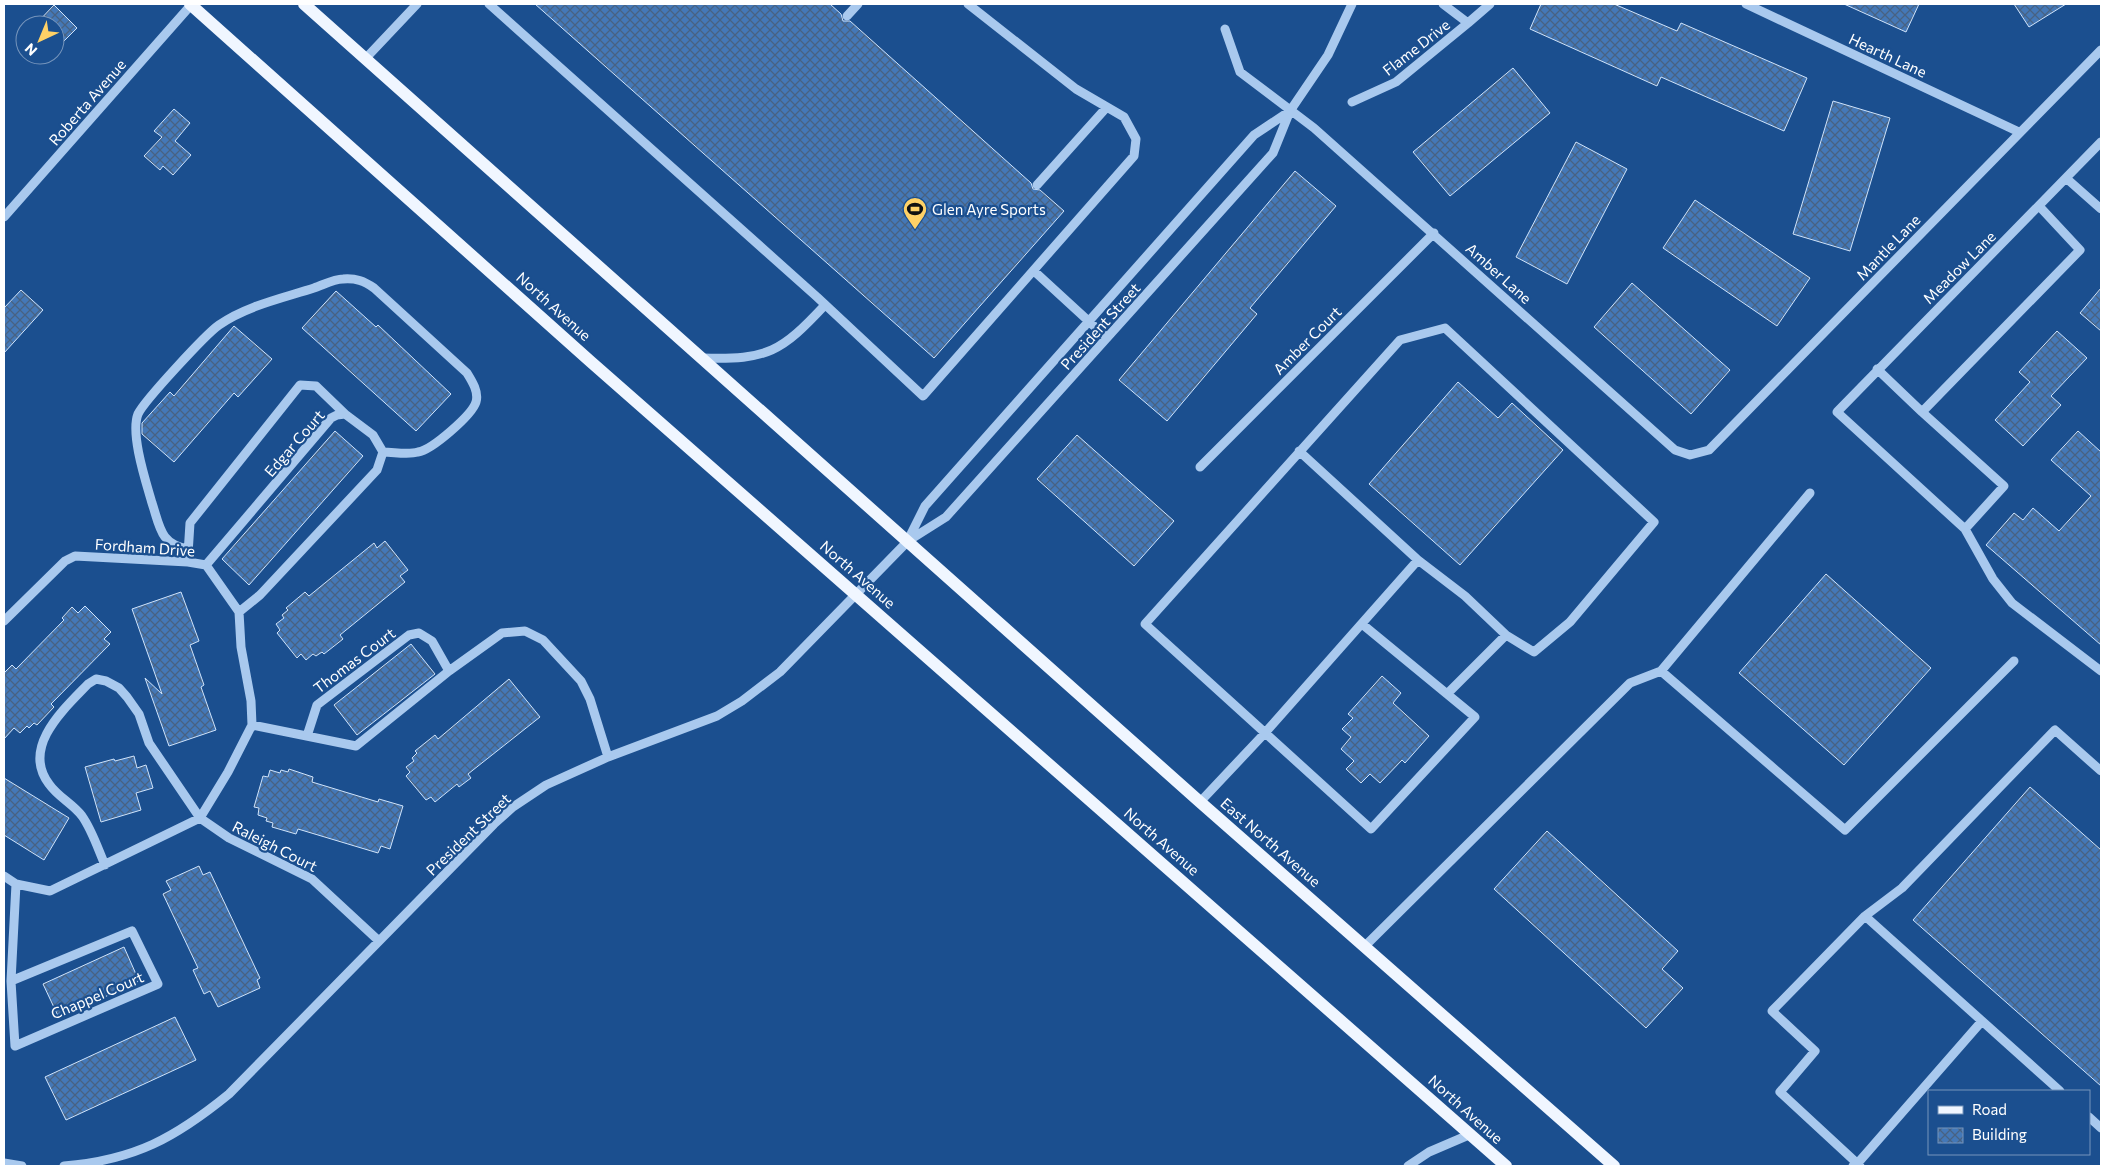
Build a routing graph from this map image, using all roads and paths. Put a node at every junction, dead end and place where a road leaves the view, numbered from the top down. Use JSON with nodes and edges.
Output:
{"nodes":[{"id":1,"x":191,"y":4,"type":"edge"},
{"id":2,"x":304,"y":4,"type":"edge"},
{"id":3,"x":417,"y":4,"type":"edge"},
{"id":4,"x":489,"y":4,"type":"edge"},
{"id":5,"x":858,"y":4,"type":"edge"},
{"id":6,"x":968,"y":4,"type":"edge"},
{"id":7,"x":1352,"y":4,"type":"edge"},
{"id":8,"x":1443,"y":4,"type":"edge"},
{"id":9,"x":1490,"y":4,"type":"edge"},
{"id":10,"x":1746,"y":4,"type":"edge"},
{"id":11,"x":848,"y":16,"type":"dead end"},
{"id":12,"x":1468,"y":23,"type":"junction"},
{"id":13,"x":1225,"y":29,"type":"dead end"},
{"id":14,"x":2101,"y":50,"type":"edge"},
{"id":15,"x":366,"y":58,"type":"junction"},
{"id":16,"x":1352,"y":102,"type":"dead end"},
{"id":17,"x":1106,"y":108,"type":"junction"},
{"id":18,"x":1290,"y":111,"type":"junction"},
{"id":19,"x":2019,"y":132,"type":"junction"},
{"id":20,"x":2101,"y":142,"type":"edge"},
{"id":21,"x":2066,"y":178,"type":"junction"},
{"id":22,"x":1037,"y":185,"type":"dead end"},
{"id":23,"x":2039,"y":206,"type":"junction"},
{"id":24,"x":2101,"y":209,"type":"edge"},
{"id":25,"x":4,"y":217,"type":"edge"},
{"id":26,"x":1434,"y":233,"type":"junction"},
{"id":27,"x":1034,"y":271,"type":"junction"},
{"id":28,"x":825,"y":305,"type":"junction"},
{"id":29,"x":1088,"y":321,"type":"junction"},
{"id":30,"x":1107,"y":338,"type":"junction"},
{"id":31,"x":703,"y":358,"type":"junction"},
{"id":32,"x":1878,"y":369,"type":"junction"},
{"id":33,"x":1922,"y":412,"type":"junction"},
{"id":34,"x":345,"y":414,"type":"junction"},
{"id":35,"x":1298,"y":451,"type":"junction"},
{"id":36,"x":383,"y":452,"type":"junction"},
{"id":37,"x":1690,"y":455,"type":"joint"},
{"id":38,"x":1200,"y":467,"type":"dead end"},
{"id":39,"x":1810,"y":494,"type":"dead end"},
{"id":40,"x":1965,"y":529,"type":"junction"},
{"id":41,"x":908,"y":541,"type":"junction"},
{"id":42,"x":188,"y":549,"type":"junction"},
{"id":43,"x":1418,"y":560,"type":"junction"},
{"id":44,"x":188,"y":562,"type":"junction"},
{"id":45,"x":206,"y":565,"type":"junction"},
{"id":46,"x":857,"y":594,"type":"junction"},
{"id":47,"x":239,"y":612,"type":"junction"},
{"id":48,"x":4,"y":621,"type":"edge"},
{"id":49,"x":1362,"y":624,"type":"junction"},
{"id":50,"x":1506,"y":635,"type":"junction"},
{"id":51,"x":2014,"y":661,"type":"dead end"},
{"id":52,"x":449,"y":671,"type":"junction"},
{"id":53,"x":1661,"y":671,"type":"junction"},
{"id":54,"x":2101,"y":671,"type":"edge"},
{"id":55,"x":1447,"y":694,"type":"junction"},
{"id":56,"x":252,"y":725,"type":"junction"},
{"id":57,"x":1264,"y":734,"type":"junction"},
{"id":58,"x":307,"y":736,"type":"junction"},
{"id":59,"x":608,"y":757,"type":"junction"},
{"id":60,"x":2101,"y":771,"type":"edge"},
{"id":61,"x":1200,"y":802,"type":"junction"},
{"id":62,"x":200,"y":818,"type":"junction"},
{"id":63,"x":105,"y":864,"type":"junction"},
{"id":64,"x":4,"y":876,"type":"edge"},
{"id":65,"x":16,"y":884,"type":"junction"},
{"id":66,"x":1865,"y":916,"type":"junction"},
{"id":67,"x":379,"y":941,"type":"junction"},
{"id":68,"x":1365,"y":946,"type":"junction"},
{"id":69,"x":11,"y":981,"type":"junction"},
{"id":70,"x":1982,"y":1021,"type":"junction"},
{"id":71,"x":2059,"y":1090,"type":"edge"},
{"id":72,"x":2090,"y":1117,"type":"edge"},
{"id":73,"x":2101,"y":1128,"type":"edge"},
{"id":74,"x":1471,"y":1134,"type":"junction"},
{"id":75,"x":4,"y":1163,"type":"edge"},
{"id":76,"x":22,"y":1166,"type":"edge"},
{"id":77,"x":64,"y":1166,"type":"edge"},
{"id":78,"x":1408,"y":1166,"type":"edge"},
{"id":79,"x":1506,"y":1166,"type":"edge"},
{"id":80,"x":1614,"y":1166,"type":"edge"},
{"id":81,"x":1856,"y":1166,"type":"edge"}],
"edges":[{"from":1,"to":25,"type":"street","name":"Roberta Avenue"},
{"from":1,"to":46,"type":"main road","name":"North Avenue"},
{"from":2,"to":15,"type":"main road"},
{"from":3,"to":15,"type":"street"},
{"from":4,"to":28,"type":"street"},
{"from":5,"to":11,"type":"street"},
{"from":6,"to":17,"type":"street"},
{"from":7,"to":18,"type":"street","name":"President Street"},
{"from":8,"to":12,"type":"street","name":"Flame Drive"},
{"from":9,"to":12,"type":"street","name":"Flame Drive"},
{"from":10,"to":19,"type":"street","name":"Hearth Lane"},
{"from":12,"to":16,"type":"street","name":"Flame Drive"},
{"from":13,"to":18,"type":"street","name":"Amber Lane"},
{"from":14,"to":19,"type":"street","name":"Mantle Lane"},
{"from":15,"to":31,"type":"main road"},
{"from":17,"to":22,"type":"street"},
{"from":17,"to":27,"type":"street"},
{"from":18,"to":26,"type":"street","name":"Amber Lane"},
{"from":18,"to":29,"type":"street","name":"President Street"},
{"from":18,"to":30,"type":"street","name":"President Street"},
{"from":19,"to":37,"type":"street","name":"Mantle Lane"},
{"from":20,"to":21,"type":"street","name":"Meadow Lane"},
{"from":21,"to":23,"type":"street","name":"Meadow Lane"},
{"from":21,"to":24,"type":"street"},
{"from":23,"to":32,"type":"street","name":"Meadow Lane"},
{"from":23,"to":33,"type":"street"},
{"from":26,"to":37,"type":"street","name":"Amber Lane"},
{"from":26,"to":38,"type":"street","name":"Amber Court"},
{"from":27,"to":28,"type":"street"},
{"from":27,"to":29,"type":"street"},
{"from":28,"to":31,"type":"street"},
{"from":29,"to":30,"type":"street"},
{"from":29,"to":41,"type":"street","name":"President Street"},
{"from":30,"to":41,"type":"street","name":"President Street"},
{"from":31,"to":41,"type":"main road"},
{"from":32,"to":33,"type":"street"},
{"from":32,"to":40,"type":"street","name":"Meadow Lane"},
{"from":33,"to":40,"type":"street"},
{"from":34,"to":36,"type":"street","name":"Edgar Court"},
{"from":34,"to":42,"type":"street"},
{"from":34,"to":45,"type":"street","name":"Edgar Court"},
{"from":35,"to":43,"type":"street"},
{"from":35,"to":50,"type":"street"},
{"from":35,"to":57,"type":"street"},
{"from":36,"to":42,"type":"street"},
{"from":36,"to":47,"type":"street"},
{"from":39,"to":53,"type":"street"},
{"from":40,"to":54,"type":"street"},
{"from":41,"to":46,"type":"street","name":"President Street"},
{"from":41,"to":61,"type":"main road","name":"East North Avenue"},
{"from":42,"to":44,"type":"street"},
{"from":43,"to":49,"type":"street"},
{"from":43,"to":50,"type":"street"},
{"from":44,"to":45,"type":"street","name":"Fordham Drive"},
{"from":44,"to":48,"type":"street","name":"Fordham Drive"},
{"from":45,"to":47,"type":"street","name":"Fordham Drive"},
{"from":46,"to":59,"type":"street","name":"President Street"},
{"from":46,"to":74,"type":"main road","name":"North Avenue"},
{"from":47,"to":56,"type":"street"},
{"from":49,"to":55,"type":"street"},
{"from":49,"to":57,"type":"street"},
{"from":50,"to":55,"type":"street"},
{"from":51,"to":53,"type":"street"},
{"from":52,"to":58,"type":"street"},
{"from":52,"to":58,"type":"street","name":"Thomas Court"},
{"from":52,"to":59,"type":"street"},
{"from":53,"to":68,"type":"street"},
{"from":55,"to":57,"type":"street"},
{"from":56,"to":58,"type":"street"},
{"from":56,"to":62,"type":"street"},
{"from":57,"to":61,"type":"street"},
{"from":59,"to":67,"type":"street","name":"President Street"},
{"from":60,"to":66,"type":"street"},
{"from":61,"to":68,"type":"main road","name":"East North Avenue"},
{"from":62,"to":63,"type":"street"},
{"from":62,"to":63,"type":"street"},
{"from":62,"to":67,"type":"street","name":"Raleigh Court"},
{"from":63,"to":65,"type":"street"},
{"from":64,"to":65,"type":"street"},
{"from":65,"to":69,"type":"street","name":"Chappel Court"},
{"from":66,"to":70,"type":"street"},
{"from":66,"to":81,"type":"street"},
{"from":67,"to":77,"type":"street","name":"President Street"},
{"from":68,"to":80,"type":"main road","name":"East North Avenue"},
{"from":69,"to":69,"type":"street","name":"Chappel Court"},
{"from":70,"to":71,"type":"street"},
{"from":70,"to":81,"type":"street"},
{"from":72,"to":73,"type":"street"},
{"from":74,"to":78,"type":"street"},
{"from":74,"to":79,"type":"main road","name":"North Avenue"},
{"from":75,"to":76,"type":"street"}]}
